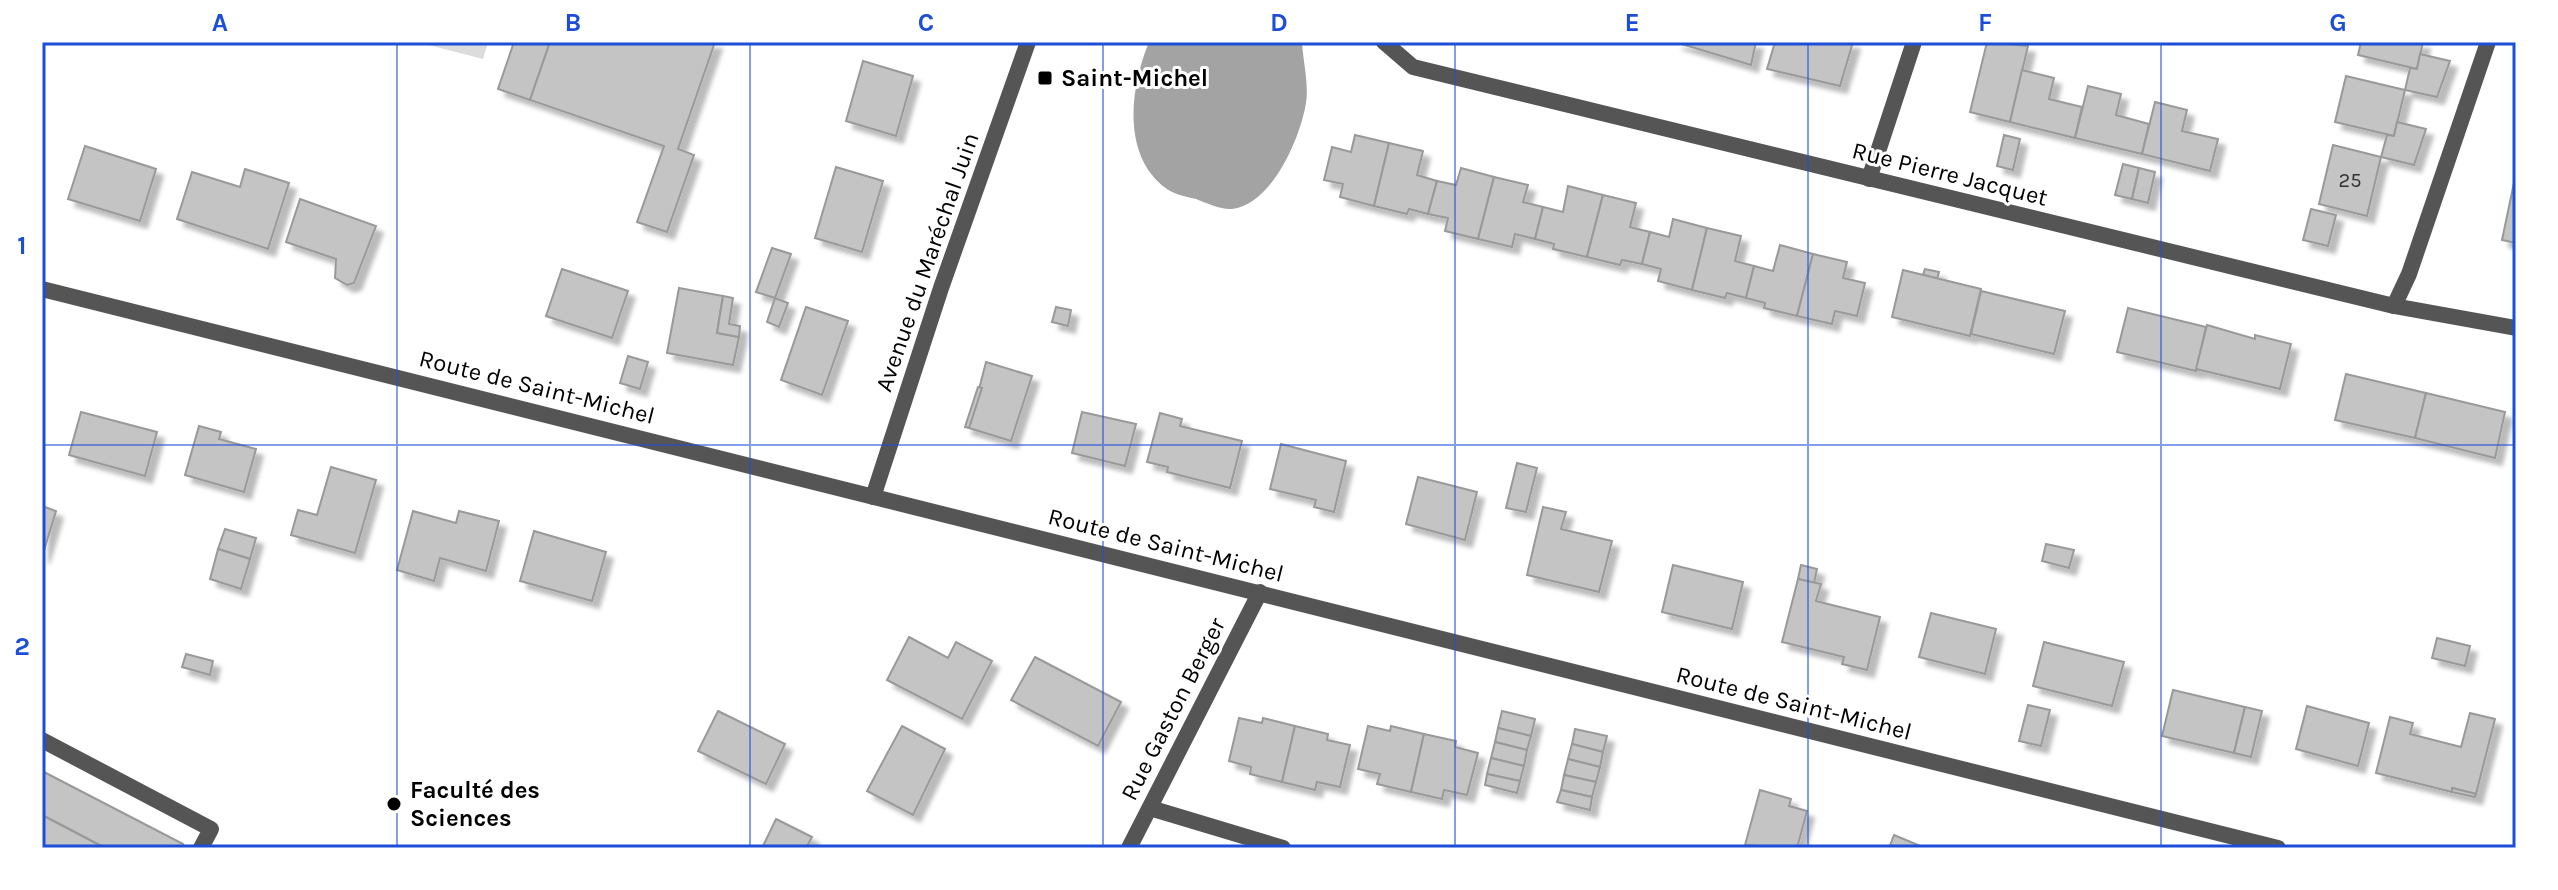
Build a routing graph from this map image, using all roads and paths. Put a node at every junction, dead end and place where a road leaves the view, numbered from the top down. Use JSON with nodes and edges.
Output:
{"nodes":[{"id":1,"x":1028,"y":42,"type":"edge"},
{"id":2,"x":1384,"y":42,"type":"edge"},
{"id":3,"x":1914,"y":42,"type":"edge"},
{"id":4,"x":2488,"y":42,"type":"edge"},
{"id":5,"x":1869,"y":179,"type":"junction"},
{"id":6,"x":42,"y":289,"type":"edge"},
{"id":7,"x":2394,"y":306,"type":"junction"},
{"id":8,"x":2516,"y":328,"type":"edge"},
{"id":9,"x":873,"y":497,"type":"junction"},
{"id":10,"x":1260,"y":592,"type":"junction"},
{"id":11,"x":42,"y":740,"type":"edge"},
{"id":12,"x":1150,"y":808,"type":"junction"},
{"id":13,"x":201,"y":848,"type":"edge"},
{"id":14,"x":1129,"y":848,"type":"edge"},
{"id":15,"x":1283,"y":848,"type":"edge"},
{"id":16,"x":2278,"y":848,"type":"edge"}],
"edges":[{"from":1,"to":9,"type":"street","name":"Avenue du Maréchal Juin"},
{"from":2,"to":5,"type":"street","name":"Rue Pierre Jacquet"},
{"from":3,"to":5,"type":"street"},
{"from":4,"to":7,"type":"street"},
{"from":5,"to":7,"type":"street","name":"Rue Pierre Jacquet"},
{"from":6,"to":9,"type":"street","name":"Route de Saint-Michel"},
{"from":7,"to":8,"type":"street","name":"Rue Pierre Jacquet"},
{"from":9,"to":10,"type":"street","name":"Route de Saint-Michel"},
{"from":10,"to":12,"type":"street","name":"Rue Gaston Berger"},
{"from":10,"to":16,"type":"street","name":"Route de Saint-Michel"},
{"from":11,"to":13,"type":"street"},
{"from":12,"to":14,"type":"street","name":"Rue Gaston Berger"},
{"from":12,"to":15,"type":"street"}]}
